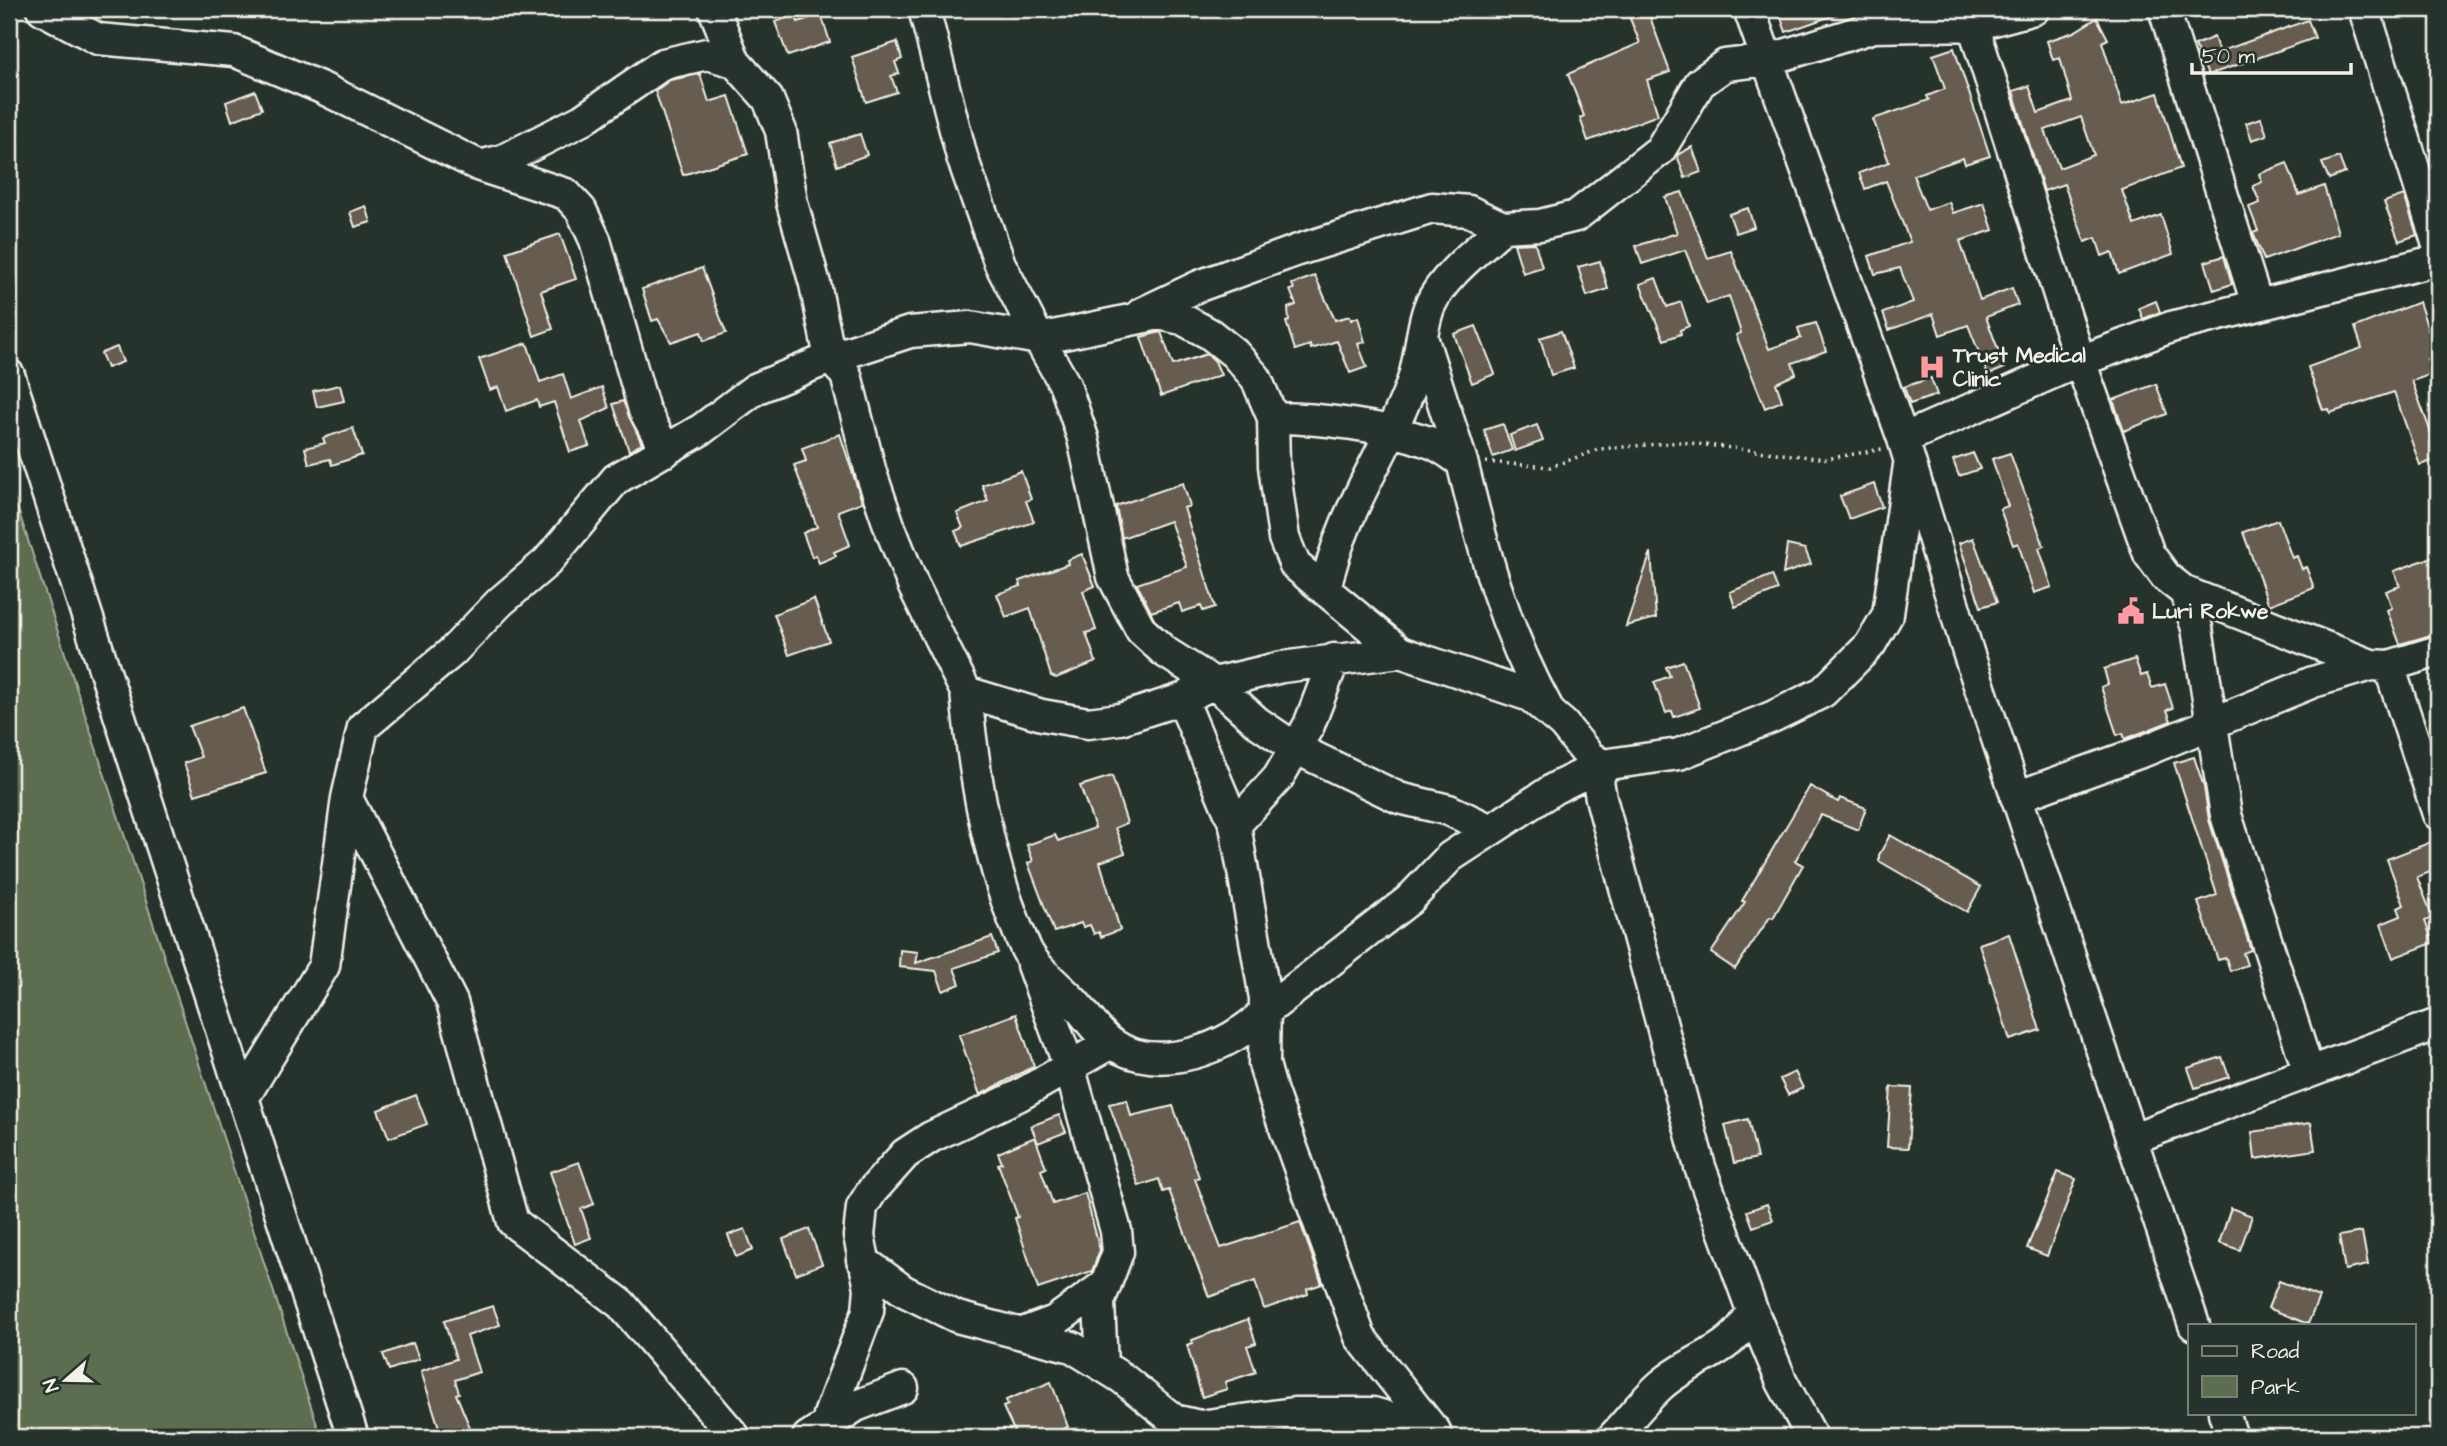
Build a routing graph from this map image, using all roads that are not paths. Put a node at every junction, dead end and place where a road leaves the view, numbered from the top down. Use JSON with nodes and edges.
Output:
{"nodes":[{"id":1,"x":42,"y":9,"type":"edge"},
{"id":2,"x":714,"y":9,"type":"edge"},
{"id":3,"x":924,"y":9,"type":"edge"},
{"id":4,"x":1749,"y":9,"type":"edge"},
{"id":5,"x":2034,"y":9,"type":"edge"},
{"id":6,"x":2164,"y":9,"type":"edge"},
{"id":7,"x":2364,"y":9,"type":"edge"},
{"id":8,"x":1972,"y":17,"type":"edge"},
{"id":9,"x":1768,"y":60,"type":"junction"},
{"id":10,"x":735,"y":62,"type":"junction"},
{"id":11,"x":480,"y":166,"type":"junction"},
{"id":12,"x":1503,"y":227,"type":"junction"},
{"id":13,"x":2438,"y":245,"type":"edge"},
{"id":14,"x":2438,"y":260,"type":"edge"},
{"id":15,"x":2257,"y":304,"type":"junction"},
{"id":16,"x":1129,"y":319,"type":"junction"},
{"id":17,"x":1039,"y":339,"type":"junction"},
{"id":18,"x":1423,"y":340,"type":"junction"},
{"id":19,"x":830,"y":358,"type":"junction"},
{"id":20,"x":2080,"y":361,"type":"junction"},
{"id":21,"x":9,"y":375,"type":"edge"},
{"id":22,"x":18,"y":415,"type":"edge"},
{"id":23,"x":1273,"y":418,"type":"junction"},
{"id":24,"x":1392,"y":432,"type":"junction"},
{"id":25,"x":666,"y":451,"type":"junction"},
{"id":26,"x":1906,"y":452,"type":"junction"},
{"id":27,"x":1462,"y":462,"type":"junction"},
{"id":28,"x":1325,"y":590,"type":"junction"},
{"id":29,"x":2185,"y":592,"type":"junction"},
{"id":30,"x":2438,"y":651,"type":"edge"},
{"id":31,"x":1400,"y":652,"type":"junction"},
{"id":32,"x":1334,"y":660,"type":"junction"},
{"id":33,"x":2380,"y":665,"type":"junction"},
{"id":34,"x":1214,"y":683,"type":"junction"},
{"id":35,"x":966,"y":692,"type":"junction"},
{"id":36,"x":1182,"y":699,"type":"junction"},
{"id":37,"x":1550,"y":713,"type":"junction"},
{"id":38,"x":2213,"y":723,"type":"junction"},
{"id":39,"x":1296,"y":748,"type":"junction"},
{"id":40,"x":1602,"y":765,"type":"junction"},
{"id":41,"x":2016,"y":797,"type":"junction"},
{"id":42,"x":347,"y":798,"type":"junction"},
{"id":43,"x":2438,"y":814,"type":"edge"},
{"id":44,"x":1235,"y":825,"type":"junction"},
{"id":45,"x":1491,"y":830,"type":"junction"},
{"id":46,"x":1027,"y":951,"type":"junction"},
{"id":47,"x":1265,"y":1012,"type":"junction"},
{"id":48,"x":2438,"y":1024,"type":"edge"},
{"id":49,"x":1111,"y":1043,"type":"junction"},
{"id":50,"x":1069,"y":1066,"type":"junction"},
{"id":51,"x":2308,"y":1070,"type":"junction"},
{"id":52,"x":244,"y":1097,"type":"junction"},
{"id":53,"x":2131,"y":1139,"type":"junction"},
{"id":54,"x":862,"y":1260,"type":"junction"},
{"id":55,"x":1105,"y":1285,"type":"junction"},
{"id":56,"x":1752,"y":1310,"type":"junction"},
{"id":57,"x":2194,"y":1324,"type":"edge"},
{"id":58,"x":1023,"y":1333,"type":"junction"},
{"id":59,"x":1102,"y":1366,"type":"junction"},
{"id":60,"x":902,"y":1388,"type":"dead end"},
{"id":61,"x":2224,"y":1414,"type":"edge"},
{"id":62,"x":829,"y":1415,"type":"dead end"},
{"id":63,"x":1437,"y":1432,"type":"edge"},
{"id":64,"x":353,"y":1437,"type":"edge"},
{"id":65,"x":735,"y":1437,"type":"edge"},
{"id":66,"x":808,"y":1437,"type":"edge"},
{"id":67,"x":1613,"y":1437,"type":"edge"},
{"id":68,"x":1812,"y":1437,"type":"edge"},
{"id":69,"x":2232,"y":1437,"type":"edge"}],
"edges":[{"from":1,"to":11,"type":"street"},
{"from":2,"to":10,"type":"street"},
{"from":3,"to":17,"type":"street"},
{"from":4,"to":9,"type":"street"},
{"from":5,"to":8,"type":"street"},
{"from":6,"to":15,"type":"street"},
{"from":7,"to":13,"type":"street"},
{"from":8,"to":9,"type":"street"},
{"from":8,"to":20,"type":"street"},
{"from":9,"to":12,"type":"street"},
{"from":9,"to":26,"type":"street"},
{"from":10,"to":11,"type":"street"},
{"from":10,"to":19,"type":"street"},
{"from":11,"to":25,"type":"street"},
{"from":12,"to":16,"type":"street"},
{"from":12,"to":18,"type":"street"},
{"from":14,"to":15,"type":"street"},
{"from":15,"to":20,"type":"street"},
{"from":16,"to":17,"type":"street"},
{"from":16,"to":23,"type":"street"},
{"from":17,"to":19,"type":"street"},
{"from":17,"to":34,"type":"street"},
{"from":18,"to":24,"type":"street"},
{"from":18,"to":27,"type":"street"},
{"from":19,"to":25,"type":"street"},
{"from":19,"to":35,"type":"street"},
{"from":20,"to":26,"type":"street"},
{"from":20,"to":29,"type":"street"},
{"from":21,"to":22,"type":"street"},
{"from":22,"to":52,"type":"street"},
{"from":23,"to":24,"type":"street"},
{"from":23,"to":28,"type":"street"},
{"from":24,"to":27,"type":"street"},
{"from":24,"to":28,"type":"street"},
{"from":25,"to":42,"type":"street"},
{"from":26,"to":40,"type":"street"},
{"from":26,"to":41,"type":"street"},
{"from":27,"to":37,"type":"street"},
{"from":28,"to":31,"type":"street"},
{"from":29,"to":33,"type":"street"},
{"from":29,"to":38,"type":"street"},
{"from":30,"to":33,"type":"street"},
{"from":31,"to":32,"type":"street"},
{"from":31,"to":37,"type":"street"},
{"from":32,"to":34,"type":"street"},
{"from":32,"to":39,"type":"street"},
{"from":33,"to":38,"type":"street"},
{"from":33,"to":43,"type":"street"},
{"from":34,"to":36,"type":"street"},
{"from":34,"to":39,"type":"street"},
{"from":35,"to":36,"type":"street"},
{"from":35,"to":46,"type":"street"},
{"from":36,"to":44,"type":"street"},
{"from":37,"to":40,"type":"street"},
{"from":38,"to":41,"type":"street"},
{"from":38,"to":51,"type":"street"},
{"from":39,"to":44,"type":"street"},
{"from":39,"to":45,"type":"street"},
{"from":40,"to":45,"type":"street"},
{"from":40,"to":56,"type":"street"},
{"from":41,"to":53,"type":"street"},
{"from":42,"to":52,"type":"street"},
{"from":42,"to":65,"type":"street"},
{"from":44,"to":47,"type":"street"},
{"from":45,"to":47,"type":"street"},
{"from":46,"to":49,"type":"street"},
{"from":46,"to":50,"type":"street"},
{"from":47,"to":49,"type":"street"},
{"from":47,"to":63,"type":"street"},
{"from":48,"to":51,"type":"street"},
{"from":49,"to":50,"type":"street"},
{"from":50,"to":54,"type":"street"},
{"from":50,"to":55,"type":"street"},
{"from":51,"to":53,"type":"street"},
{"from":52,"to":64,"type":"street"},
{"from":53,"to":57,"type":"street"},
{"from":54,"to":58,"type":"street"},
{"from":54,"to":62,"type":"street"},
{"from":55,"to":58,"type":"street"},
{"from":55,"to":59,"type":"street"},
{"from":56,"to":67,"type":"street"},
{"from":56,"to":68,"type":"street"},
{"from":58,"to":59,"type":"street"},
{"from":59,"to":63,"type":"street"},
{"from":60,"to":66,"type":"street"},
{"from":61,"to":69,"type":"street"}]}
